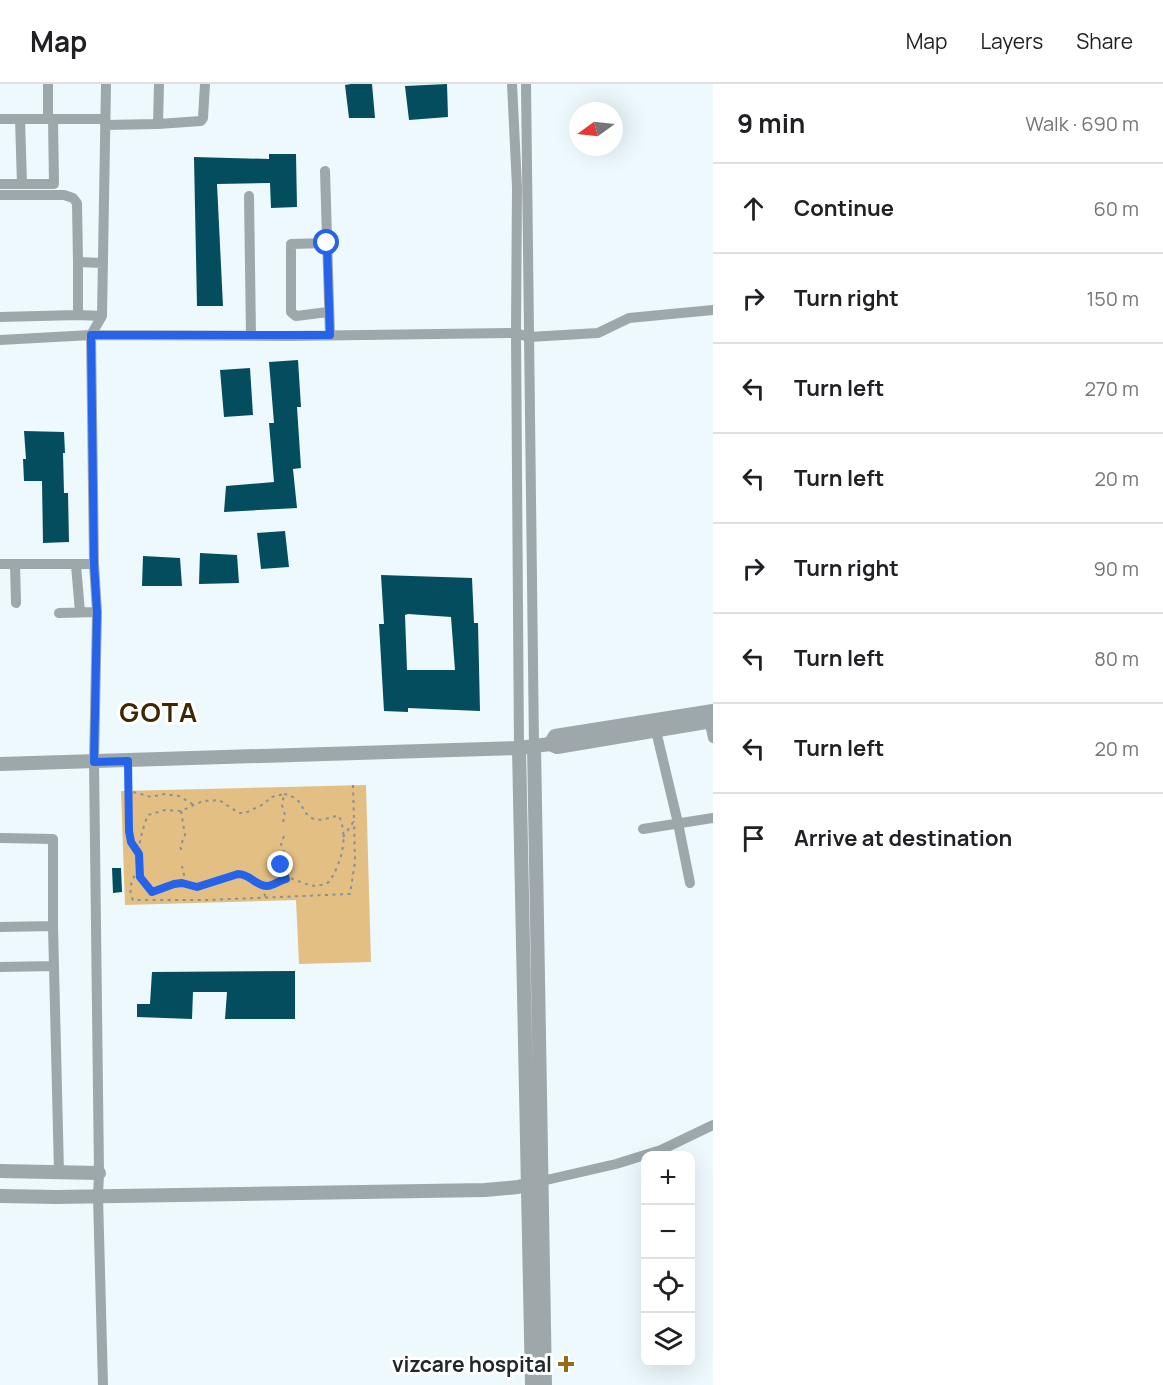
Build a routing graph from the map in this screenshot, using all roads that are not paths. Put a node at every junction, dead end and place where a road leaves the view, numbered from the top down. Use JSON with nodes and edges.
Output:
{"nodes":[{"id":1,"x":48,"y":84,"type":"edge"},
{"id":2,"x":106,"y":84,"type":"edge"},
{"id":3,"x":159,"y":84,"type":"edge"},
{"id":4,"x":205,"y":84,"type":"edge"},
{"id":5,"x":512,"y":84,"type":"edge"},
{"id":6,"x":526,"y":84,"type":"edge"},
{"id":7,"x":0,"y":119,"type":"edge"},
{"id":8,"x":20,"y":119,"type":"junction"},
{"id":9,"x":51,"y":119,"type":"junction"},
{"id":10,"x":105,"y":122,"type":"junction"},
{"id":11,"x":158,"y":124,"type":"junction"},
{"id":12,"x":325,"y":171,"type":"dead end"},
{"id":13,"x":0,"y":184,"type":"edge"},
{"id":14,"x":22,"y":184,"type":"junction"},
{"id":15,"x":0,"y":195,"type":"edge"},
{"id":16,"x":249,"y":196,"type":"dead end"},
{"id":17,"x":327,"y":243,"type":"junction"},
{"id":18,"x":78,"y":262,"type":"junction"},
{"id":19,"x":103,"y":263,"type":"junction"},
{"id":20,"x":713,"y":310,"type":"edge"},
{"id":21,"x":328,"y":312,"type":"junction"},
{"id":22,"x":78,"y":315,"type":"junction"},
{"id":23,"x":102,"y":316,"type":"junction"},
{"id":24,"x":0,"y":317,"type":"edge"},
{"id":25,"x":516,"y":333,"type":"junction"},
{"id":26,"x":91,"y":335,"type":"junction"},
{"id":27,"x":330,"y":335,"type":"junction"},
{"id":28,"x":251,"y":336,"type":"junction"},
{"id":29,"x":529,"y":337,"type":"junction"},
{"id":30,"x":0,"y":340,"type":"edge"},
{"id":31,"x":0,"y":564,"type":"edge"},
{"id":32,"x":15,"y":564,"type":"junction"},
{"id":33,"x":94,"y":564,"type":"junction"},
{"id":34,"x":76,"y":565,"type":"junction"},
{"id":35,"x":16,"y":603,"type":"dead end"},
{"id":36,"x":80,"y":612,"type":"junction"},
{"id":37,"x":97,"y":612,"type":"junction"},
{"id":38,"x":59,"y":613,"type":"dead end"},
{"id":39,"x":711,"y":716,"type":"edge"},
{"id":40,"x":656,"y":731,"type":"junction"},
{"id":41,"x":713,"y":738,"type":"edge"},
{"id":42,"x":550,"y":744,"type":"junction"},
{"id":43,"x":534,"y":746,"type":"junction"},
{"id":44,"x":519,"y":748,"type":"junction"},
{"id":45,"x":94,"y":762,"type":"junction"},
{"id":46,"x":0,"y":764,"type":"edge"},
{"id":47,"x":713,"y":818,"type":"edge"},
{"id":48,"x":678,"y":823,"type":"junction"},
{"id":49,"x":643,"y":829,"type":"dead end"},
{"id":50,"x":0,"y":838,"type":"edge"},
{"id":51,"x":690,"y":883,"type":"dead end"},
{"id":52,"x":53,"y":926,"type":"junction"},
{"id":53,"x":0,"y":927,"type":"edge"},
{"id":54,"x":54,"y":966,"type":"junction"},
{"id":55,"x":0,"y":967,"type":"edge"},
{"id":56,"x":713,"y":1125,"type":"edge"},
{"id":57,"x":0,"y":1171,"type":"edge"},
{"id":58,"x":59,"y":1172,"type":"junction"},
{"id":59,"x":99,"y":1173,"type":"junction"},
{"id":60,"x":535,"y":1183,"type":"junction"},
{"id":61,"x":0,"y":1196,"type":"edge"},
{"id":62,"x":98,"y":1196,"type":"junction"},
{"id":63,"x":103,"y":1385,"type":"edge"},
{"id":64,"x":532,"y":1385,"type":"edge"},
{"id":65,"x":545,"y":1385,"type":"edge"}],
"edges":[{"from":1,"to":9,"type":"street"},
{"from":2,"to":10,"type":"street"},
{"from":3,"to":11,"type":"street"},
{"from":4,"to":11,"type":"street"},
{"from":5,"to":25,"type":"street"},
{"from":6,"to":29,"type":"street"},
{"from":7,"to":8,"type":"street"},
{"from":8,"to":9,"type":"street"},
{"from":8,"to":14,"type":"street"},
{"from":9,"to":10,"type":"street"},
{"from":9,"to":14,"type":"street"},
{"from":10,"to":11,"type":"street"},
{"from":10,"to":19,"type":"street"},
{"from":12,"to":17,"type":"street"},
{"from":13,"to":14,"type":"street"},
{"from":15,"to":18,"type":"street"},
{"from":16,"to":28,"type":"street"},
{"from":17,"to":21,"type":"street"},
{"from":17,"to":21,"type":"street"},
{"from":18,"to":19,"type":"street"},
{"from":18,"to":22,"type":"street"},
{"from":19,"to":23,"type":"street"},
{"from":20,"to":29,"type":"street"},
{"from":21,"to":27,"type":"street"},
{"from":22,"to":23,"type":"street"},
{"from":22,"to":24,"type":"street"},
{"from":23,"to":26,"type":"street"},
{"from":25,"to":27,"type":"street"},
{"from":25,"to":29,"type":"street"},
{"from":25,"to":44,"type":"street"},
{"from":26,"to":28,"type":"street"},
{"from":26,"to":30,"type":"street"},
{"from":26,"to":33,"type":"street"},
{"from":27,"to":28,"type":"street"},
{"from":29,"to":43,"type":"street"},
{"from":31,"to":32,"type":"street"},
{"from":32,"to":34,"type":"street"},
{"from":32,"to":35,"type":"street"},
{"from":33,"to":34,"type":"street"},
{"from":33,"to":37,"type":"street"},
{"from":34,"to":36,"type":"street"},
{"from":36,"to":37,"type":"street"},
{"from":36,"to":38,"type":"street"},
{"from":37,"to":45,"type":"street"},
{"from":39,"to":40,"type":"street"},
{"from":39,"to":41,"type":"street"},
{"from":39,"to":42,"type":"street"},
{"from":40,"to":42,"type":"street"},
{"from":40,"to":48,"type":"street"},
{"from":42,"to":43,"type":"street"},
{"from":43,"to":44,"type":"street"},
{"from":43,"to":60,"type":"street"},
{"from":44,"to":45,"type":"street"},
{"from":44,"to":60,"type":"street"},
{"from":45,"to":46,"type":"street"},
{"from":45,"to":59,"type":"street"},
{"from":47,"to":48,"type":"street"},
{"from":48,"to":49,"type":"street"},
{"from":48,"to":51,"type":"street"},
{"from":50,"to":52,"type":"street"},
{"from":52,"to":53,"type":"street"},
{"from":52,"to":54,"type":"street"},
{"from":54,"to":55,"type":"street"},
{"from":54,"to":58,"type":"street"},
{"from":56,"to":60,"type":"street"},
{"from":57,"to":58,"type":"street"},
{"from":58,"to":59,"type":"street"},
{"from":59,"to":62,"type":"street"},
{"from":60,"to":62,"type":"street"},
{"from":60,"to":64,"type":"street"},
{"from":60,"to":65,"type":"street"},
{"from":61,"to":62,"type":"street"},
{"from":62,"to":63,"type":"street"}]}
